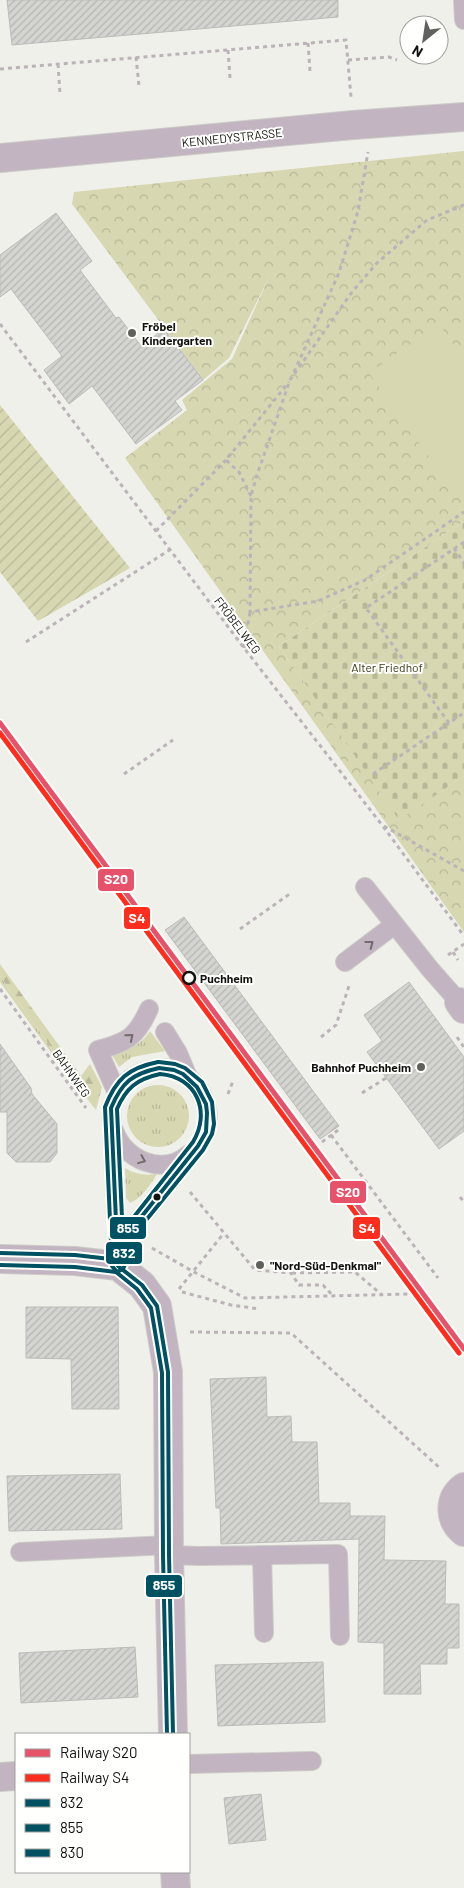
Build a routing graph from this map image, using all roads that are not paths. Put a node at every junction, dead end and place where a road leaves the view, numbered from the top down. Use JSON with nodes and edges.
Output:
{"nodes":[{"id":1,"x":463,"y":0,"type":"edge"},
{"id":2,"x":464,"y":20,"type":"edge"},
{"id":3,"x":464,"y":117,"type":"edge"},
{"id":4,"x":0,"y":158,"type":"edge"},
{"id":5,"x":365,"y":887,"type":"dead end"},
{"id":6,"x":394,"y":925,"type":"junction"},
{"id":7,"x":348,"y":970,"type":"road end"},
{"id":8,"x":461,"y":1005,"type":"edge"},
{"id":9,"x":149,"y":1009,"type":"dead end"},
{"id":10,"x":165,"y":1032,"type":"dead end"},
{"id":11,"x":188,"y":1077,"type":"junction"},
{"id":12,"x":117,"y":1093,"type":"junction"},
{"id":13,"x":112,"y":1125,"type":"junction"},
{"id":14,"x":198,"y":1146,"type":"junction"},
{"id":15,"x":0,"y":1259,"type":"edge"},
{"id":16,"x":118,"y":1266,"type":"junction"},
{"id":17,"x":463,"y":1487,"type":"edge"},
{"id":18,"x":464,"y":1532,"type":"edge"},
{"id":19,"x":169,"y":1550,"type":"junction"},
{"id":20,"x":20,"y":1552,"type":"dead end"},
{"id":21,"x":262,"y":1555,"type":"junction"},
{"id":22,"x":264,"y":1633,"type":"dead end"},
{"id":23,"x":340,"y":1636,"type":"dead end"},
{"id":24,"x":172,"y":1733,"type":"edge"},
{"id":25,"x":312,"y":1761,"type":"dead end"},
{"id":26,"x":190,"y":1764,"type":"edge"},
{"id":27,"x":15,"y":1776,"type":"edge"},
{"id":28,"x":0,"y":1777,"type":"edge"},
{"id":29,"x":175,"y":1873,"type":"edge"},
{"id":30,"x":176,"y":1888,"type":"edge"}],
"edges":[{"from":1,"to":2,"type":"lane"},
{"from":3,"to":4,"type":"street","name":"KENNEDYSTRASSE"},
{"from":5,"to":6,"type":"lane"},
{"from":7,"to":6,"type":"lane","one_way":true},
{"from":6,"to":8,"type":"lane"},
{"from":12,"to":9,"type":"lane","one_way":true},
{"from":10,"to":11,"type":"lane"},
{"from":11,"to":12,"type":"lane"},
{"from":11,"to":14,"type":"lane"},
{"from":12,"to":13,"type":"lane"},
{"from":13,"to":14,"type":"lane","one_way":true},
{"from":13,"to":16,"type":"lane"},
{"from":14,"to":16,"type":"lane"},
{"from":15,"to":16,"type":"street"},
{"from":16,"to":19,"type":"street"},
{"from":17,"to":18,"type":"street"},
{"from":19,"to":20,"type":"lane"},
{"from":19,"to":21,"type":"lane"},
{"from":19,"to":24,"type":"street"},
{"from":21,"to":22,"type":"lane"},
{"from":21,"to":23,"type":"lane"},
{"from":25,"to":26,"type":"lane"},
{"from":27,"to":28,"type":"street"},
{"from":29,"to":30,"type":"street"}]}
